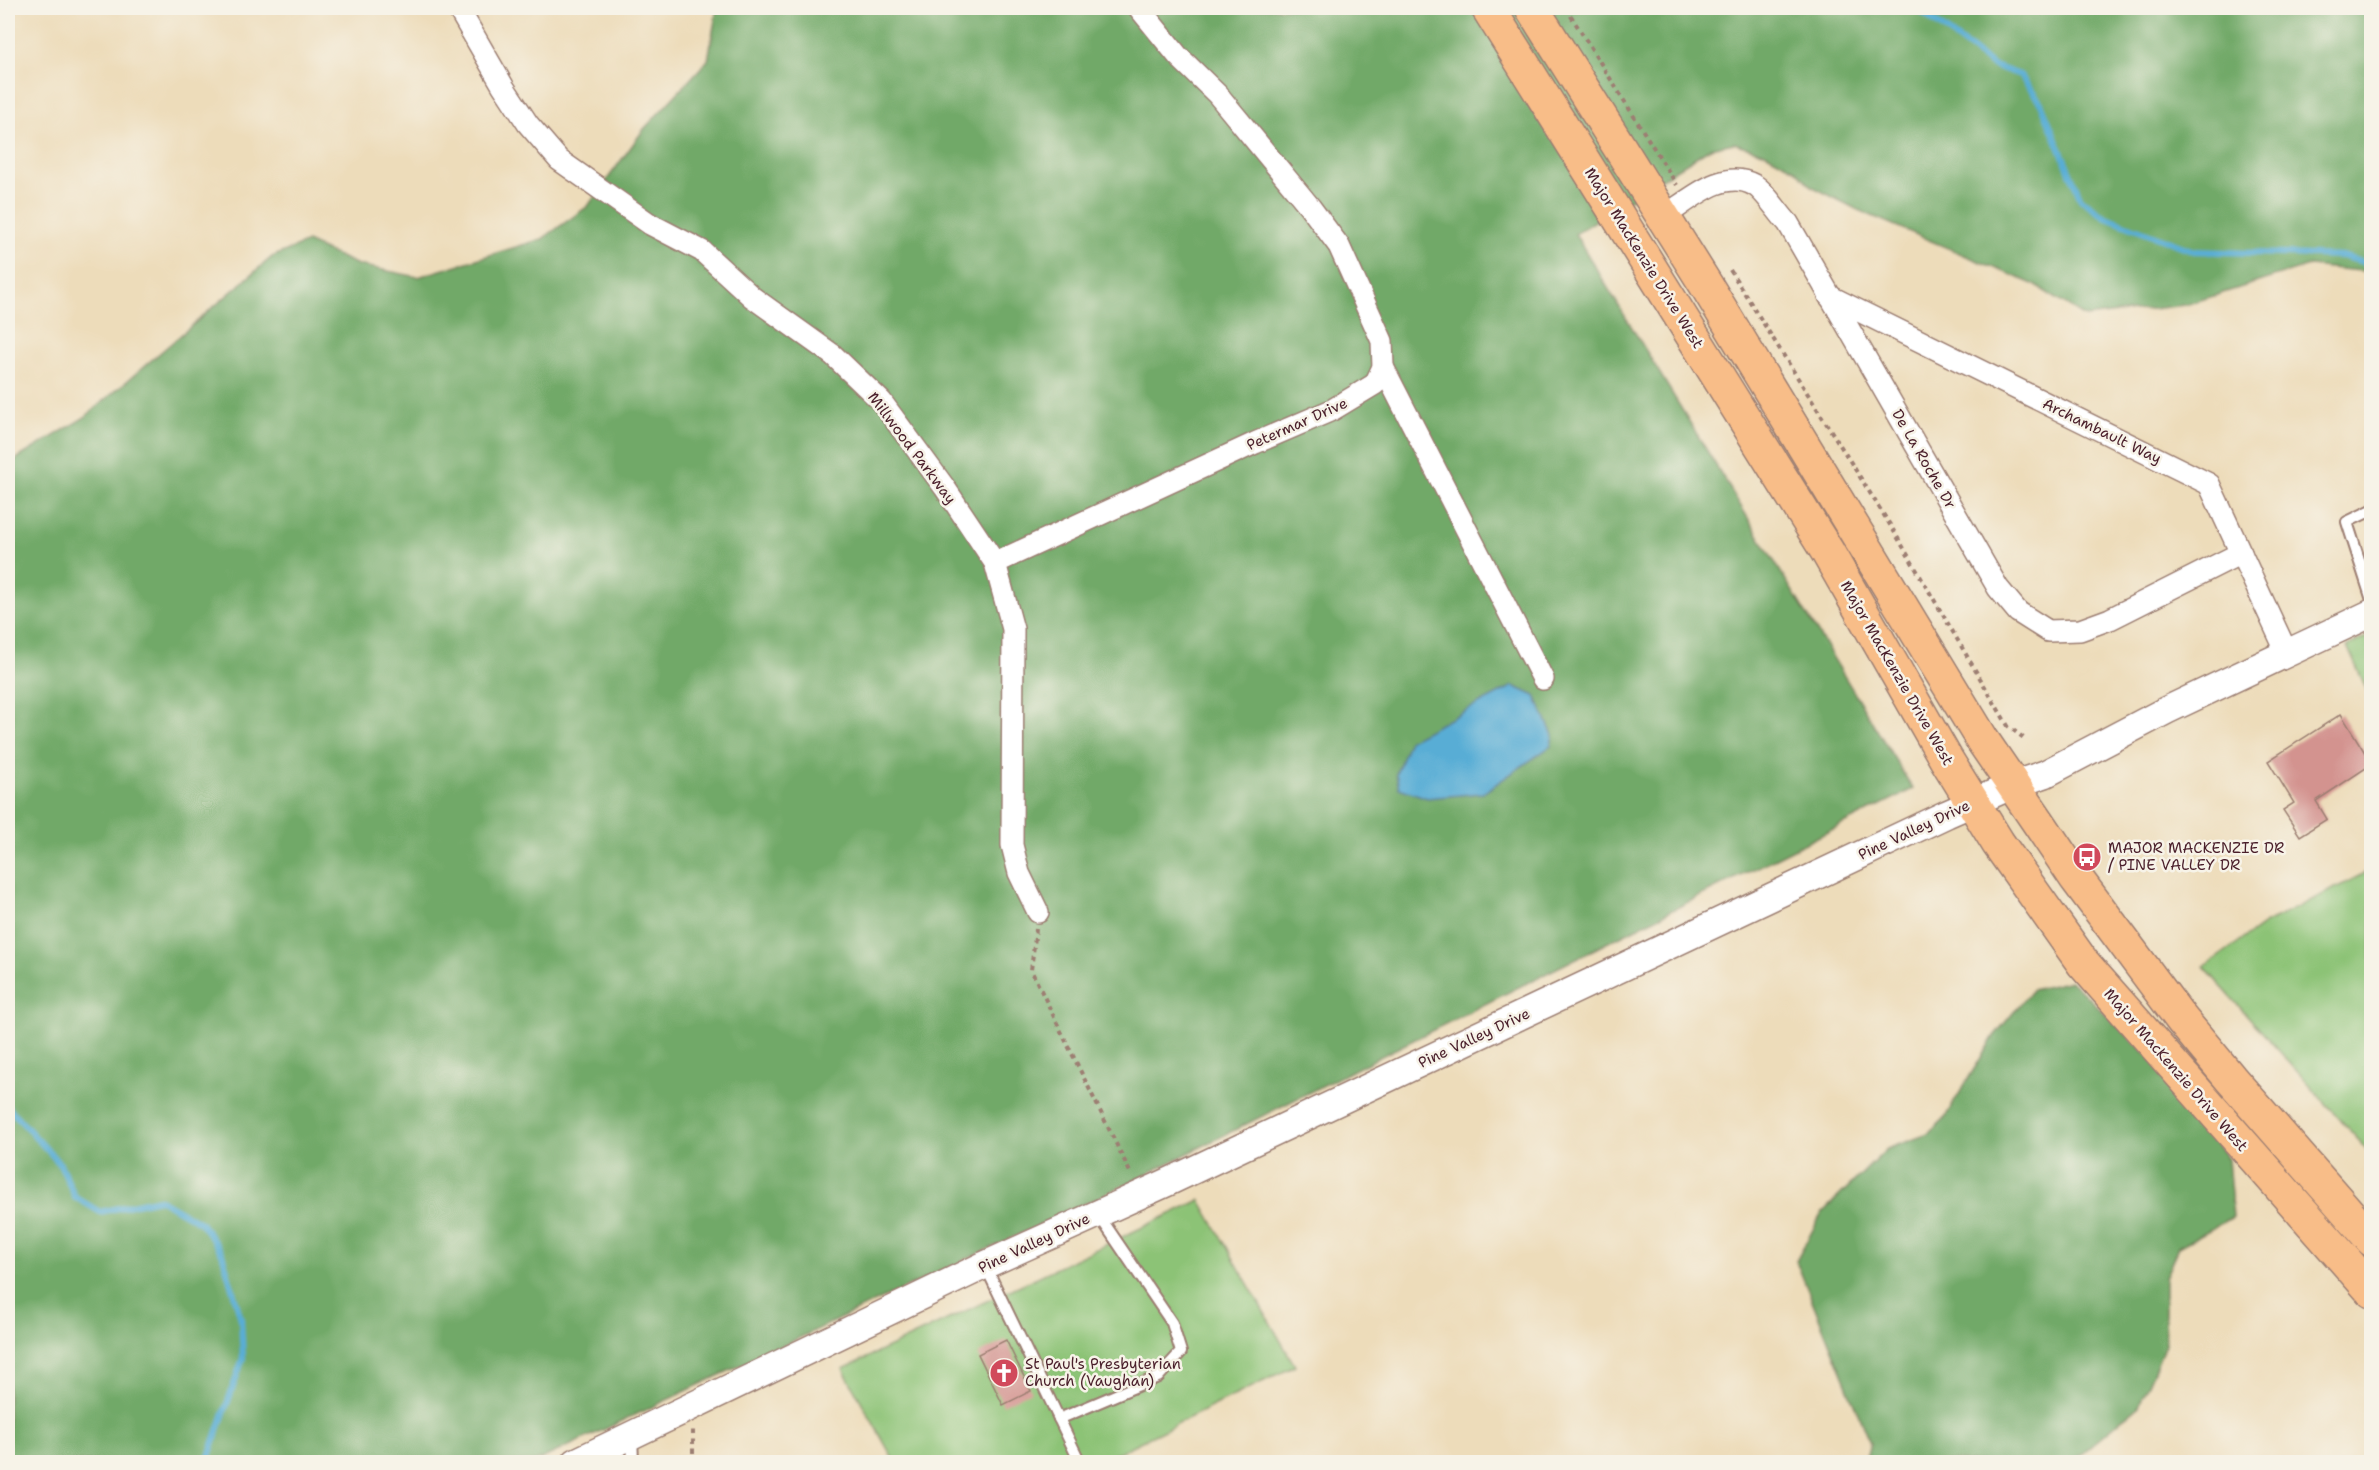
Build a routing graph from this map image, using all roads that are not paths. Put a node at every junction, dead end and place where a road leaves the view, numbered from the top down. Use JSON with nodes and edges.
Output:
{"nodes":[{"id":1,"x":458,"y":8,"type":"edge"},
{"id":2,"x":1139,"y":8,"type":"edge"},
{"id":3,"x":1488,"y":8,"type":"edge"},
{"id":4,"x":1532,"y":8,"type":"edge"},
{"id":5,"x":1675,"y":210,"type":"junction"},
{"id":6,"x":1829,"y":296,"type":"junction"},
{"id":7,"x":1383,"y":367,"type":"junction"},
{"id":8,"x":2372,"y":510,"type":"edge"},
{"id":9,"x":2241,"y":553,"type":"junction"},
{"id":10,"x":995,"y":563,"type":"junction"},
{"id":11,"x":2372,"y":600,"type":"edge"},
{"id":12,"x":2372,"y":613,"type":"edge"},
{"id":13,"x":2287,"y":653,"type":"junction"},
{"id":14,"x":1543,"y":679,"type":"dead end"},
{"id":15,"x":2013,"y":784,"type":"junction"},
{"id":16,"x":1973,"y":802,"type":"junction"},
{"id":17,"x":1038,"y":912,"type":"road end"},
{"id":18,"x":1097,"y":1213,"type":"junction"},
{"id":19,"x":2372,"y":1240,"type":"edge"},
{"id":20,"x":985,"y":1265,"type":"junction"},
{"id":21,"x":2372,"y":1291,"type":"edge"},
{"id":22,"x":1059,"y":1419,"type":"junction"},
{"id":23,"x":632,"y":1436,"type":"junction"},
{"id":24,"x":1077,"y":1456,"type":"dead end"},
{"id":25,"x":576,"y":1462,"type":"edge"},
{"id":26,"x":633,"y":1462,"type":"edge"}],
"edges":[{"from":1,"to":10,"type":"street","name":"Millwood Parkway"},
{"from":2,"to":7,"type":"street"},
{"from":3,"to":16,"type":"main road","name":"Major MacKenzie Drive West"},
{"from":4,"to":5,"type":"main road"},
{"from":5,"to":6,"type":"street","name":"De La Roche Dr"},
{"from":5,"to":15,"type":"main road"},
{"from":6,"to":9,"type":"street","name":"Archambault Way"},
{"from":6,"to":9,"type":"street","name":"De La Roche Dr"},
{"from":7,"to":10,"type":"street","name":"Petermar Drive"},
{"from":7,"to":14,"type":"street"},
{"from":8,"to":11,"type":"lane"},
{"from":9,"to":13,"type":"street","name":"Archambault Way"},
{"from":10,"to":17,"type":"street","name":"Millwood Parkway"},
{"from":12,"to":13,"type":"street","name":"Pine Valley Drive"},
{"from":13,"to":15,"type":"street","name":"Pine Valley Drive"},
{"from":15,"to":16,"type":"street","name":"Pine Valley Drive"},
{"from":15,"to":19,"type":"main road"},
{"from":16,"to":18,"type":"street","name":"Pine Valley Drive"},
{"from":16,"to":21,"type":"main road","name":"Major MacKenzie Drive West"},
{"from":18,"to":20,"type":"street","name":"Pine Valley Drive"},
{"from":18,"to":22,"type":"lane"},
{"from":20,"to":22,"type":"lane"},
{"from":20,"to":23,"type":"street","name":"Pine Valley Drive"},
{"from":22,"to":24,"type":"lane"},
{"from":23,"to":25,"type":"street","name":"Pine Valley Drive"},
{"from":23,"to":26,"type":"lane"}]}
